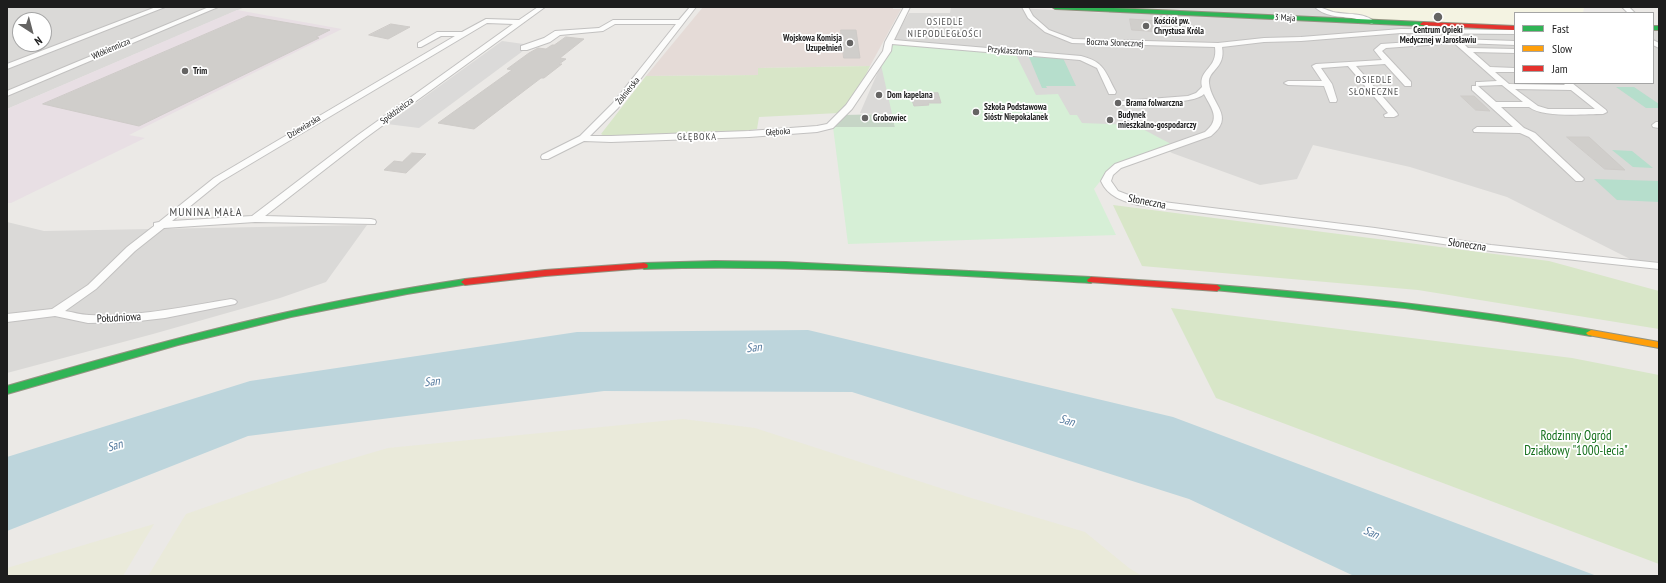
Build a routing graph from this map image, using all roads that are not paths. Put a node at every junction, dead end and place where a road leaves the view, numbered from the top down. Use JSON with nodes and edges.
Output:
{"nodes":[{"id":1,"x":162,"y":7,"type":"edge"},
{"id":2,"x":215,"y":7,"type":"edge"},
{"id":3,"x":542,"y":7,"type":"edge"},
{"id":4,"x":693,"y":7,"type":"edge"},
{"id":5,"x":907,"y":7,"type":"edge"},
{"id":6,"x":1025,"y":7,"type":"edge"},
{"id":7,"x":1055,"y":7,"type":"edge"},
{"id":8,"x":1318,"y":7,"type":"edge"},
{"id":9,"x":1115,"y":8,"type":"edge"},
{"id":10,"x":521,"y":22,"type":"junction"},
{"id":11,"x":682,"y":22,"type":"junction"},
{"id":12,"x":1372,"y":22,"type":"junction"},
{"id":13,"x":1514,"y":28,"type":"edge"},
{"id":14,"x":1514,"y":32,"type":"edge"},
{"id":15,"x":463,"y":34,"type":"junction"},
{"id":16,"x":1456,"y":41,"type":"junction"},
{"id":17,"x":889,"y":42,"type":"junction"},
{"id":18,"x":1514,"y":43,"type":"edge"},
{"id":19,"x":421,"y":44,"type":"dead end"},
{"id":20,"x":1218,"y":45,"type":"junction"},
{"id":21,"x":524,"y":48,"type":"dead end"},
{"id":22,"x":1467,"y":50,"type":"junction"},
{"id":23,"x":1514,"y":51,"type":"edge"},
{"id":24,"x":1387,"y":62,"type":"junction"},
{"id":25,"x":1350,"y":64,"type":"junction"},
{"id":26,"x":7,"y":66,"type":"edge"},
{"id":27,"x":1488,"y":69,"type":"junction"},
{"id":28,"x":1514,"y":70,"type":"edge"},
{"id":29,"x":1288,"y":83,"type":"dead end"},
{"id":30,"x":1328,"y":84,"type":"junction"},
{"id":31,"x":1408,"y":84,"type":"dead end"},
{"id":32,"x":1505,"y":85,"type":"junction"},
{"id":33,"x":1571,"y":86,"type":"edge"},
{"id":34,"x":1206,"y":88,"type":"junction"},
{"id":35,"x":1112,"y":92,"type":"dead end"},
{"id":36,"x":7,"y":94,"type":"edge"},
{"id":37,"x":1333,"y":100,"type":"dead end"},
{"id":38,"x":1123,"y":103,"type":"dead end"},
{"id":39,"x":1494,"y":104,"type":"junction"},
{"id":40,"x":1531,"y":105,"type":"junction"},
{"id":41,"x":1388,"y":115,"type":"dead end"},
{"id":42,"x":1477,"y":130,"type":"dead end"},
{"id":43,"x":1521,"y":130,"type":"junction"},
{"id":44,"x":583,"y":138,"type":"junction"},
{"id":45,"x":545,"y":156,"type":"dead end"},
{"id":46,"x":1579,"y":179,"type":"dead end"},
{"id":47,"x":256,"y":219,"type":"junction"},
{"id":48,"x":372,"y":222,"type":"dead end"},
{"id":49,"x":158,"y":225,"type":"junction"},
{"id":50,"x":1659,"y":266,"type":"edge"},
{"id":51,"x":231,"y":302,"type":"dead end"},
{"id":52,"x":54,"y":312,"type":"junction"},
{"id":53,"x":7,"y":318,"type":"edge"},
{"id":54,"x":1659,"y":345,"type":"edge"},
{"id":55,"x":7,"y":390,"type":"edge"}],
"edges":[{"from":1,"to":26,"type":"street"},
{"from":2,"to":36,"type":"street","name":"Włókiennicza"},
{"from":3,"to":10,"type":"street","name":"Spółdzielcza"},
{"from":4,"to":11,"type":"street","name":"Żołnierska"},
{"from":5,"to":17,"type":"street","name":"Głęboka"},
{"from":6,"to":20,"type":"street","name":"Boczna Słonecznej"},
{"from":7,"to":9,"type":"main road","name":"3 Maja"},
{"from":8,"to":12,"type":"street"},
{"from":9,"to":12,"type":"main road","name":"3 Maja"},
{"from":10,"to":15,"type":"street","name":"Dziewiarska"},
{"from":10,"to":47,"type":"street","name":"Spółdzielcza"},
{"from":11,"to":21,"type":"street"},
{"from":11,"to":44,"type":"street","name":"Żołnierska"},
{"from":12,"to":13,"type":"main road","name":"3 Maja"},
{"from":14,"to":20,"type":"street"},
{"from":15,"to":19,"type":"street"},
{"from":15,"to":49,"type":"street","name":"Dziewiarska"},
{"from":16,"to":18,"type":"street"},
{"from":16,"to":22,"type":"street"},
{"from":16,"to":24,"type":"street"},
{"from":17,"to":35,"type":"street","name":"Przyklasztorna"},
{"from":17,"to":44,"type":"street","name":"Głęboka"},
{"from":20,"to":34,"type":"street"},
{"from":22,"to":23,"type":"street"},
{"from":22,"to":27,"type":"street"},
{"from":24,"to":25,"type":"street"},
{"from":24,"to":31,"type":"street"},
{"from":25,"to":30,"type":"street"},
{"from":25,"to":41,"type":"street"},
{"from":27,"to":28,"type":"street"},
{"from":27,"to":32,"type":"street"},
{"from":29,"to":30,"type":"street"},
{"from":30,"to":37,"type":"street"},
{"from":32,"to":33,"type":"street"},
{"from":32,"to":39,"type":"street"},
{"from":32,"to":40,"type":"street"},
{"from":33,"to":40,"type":"street"},
{"from":34,"to":38,"type":"street"},
{"from":34,"to":50,"type":"street","name":"Słoneczna"},
{"from":39,"to":40,"type":"street"},
{"from":39,"to":43,"type":"street"},
{"from":42,"to":43,"type":"street"},
{"from":43,"to":46,"type":"street"},
{"from":44,"to":45,"type":"street","name":"Żołnierska"},
{"from":47,"to":48,"type":"street"},
{"from":47,"to":49,"type":"street"},
{"from":49,"to":52,"type":"street","name":"Dziewiarska"},
{"from":51,"to":52,"type":"street","name":"Południowa"},
{"from":52,"to":53,"type":"street","name":"Południowa"},
{"from":54,"to":55,"type":"main road"}]}
